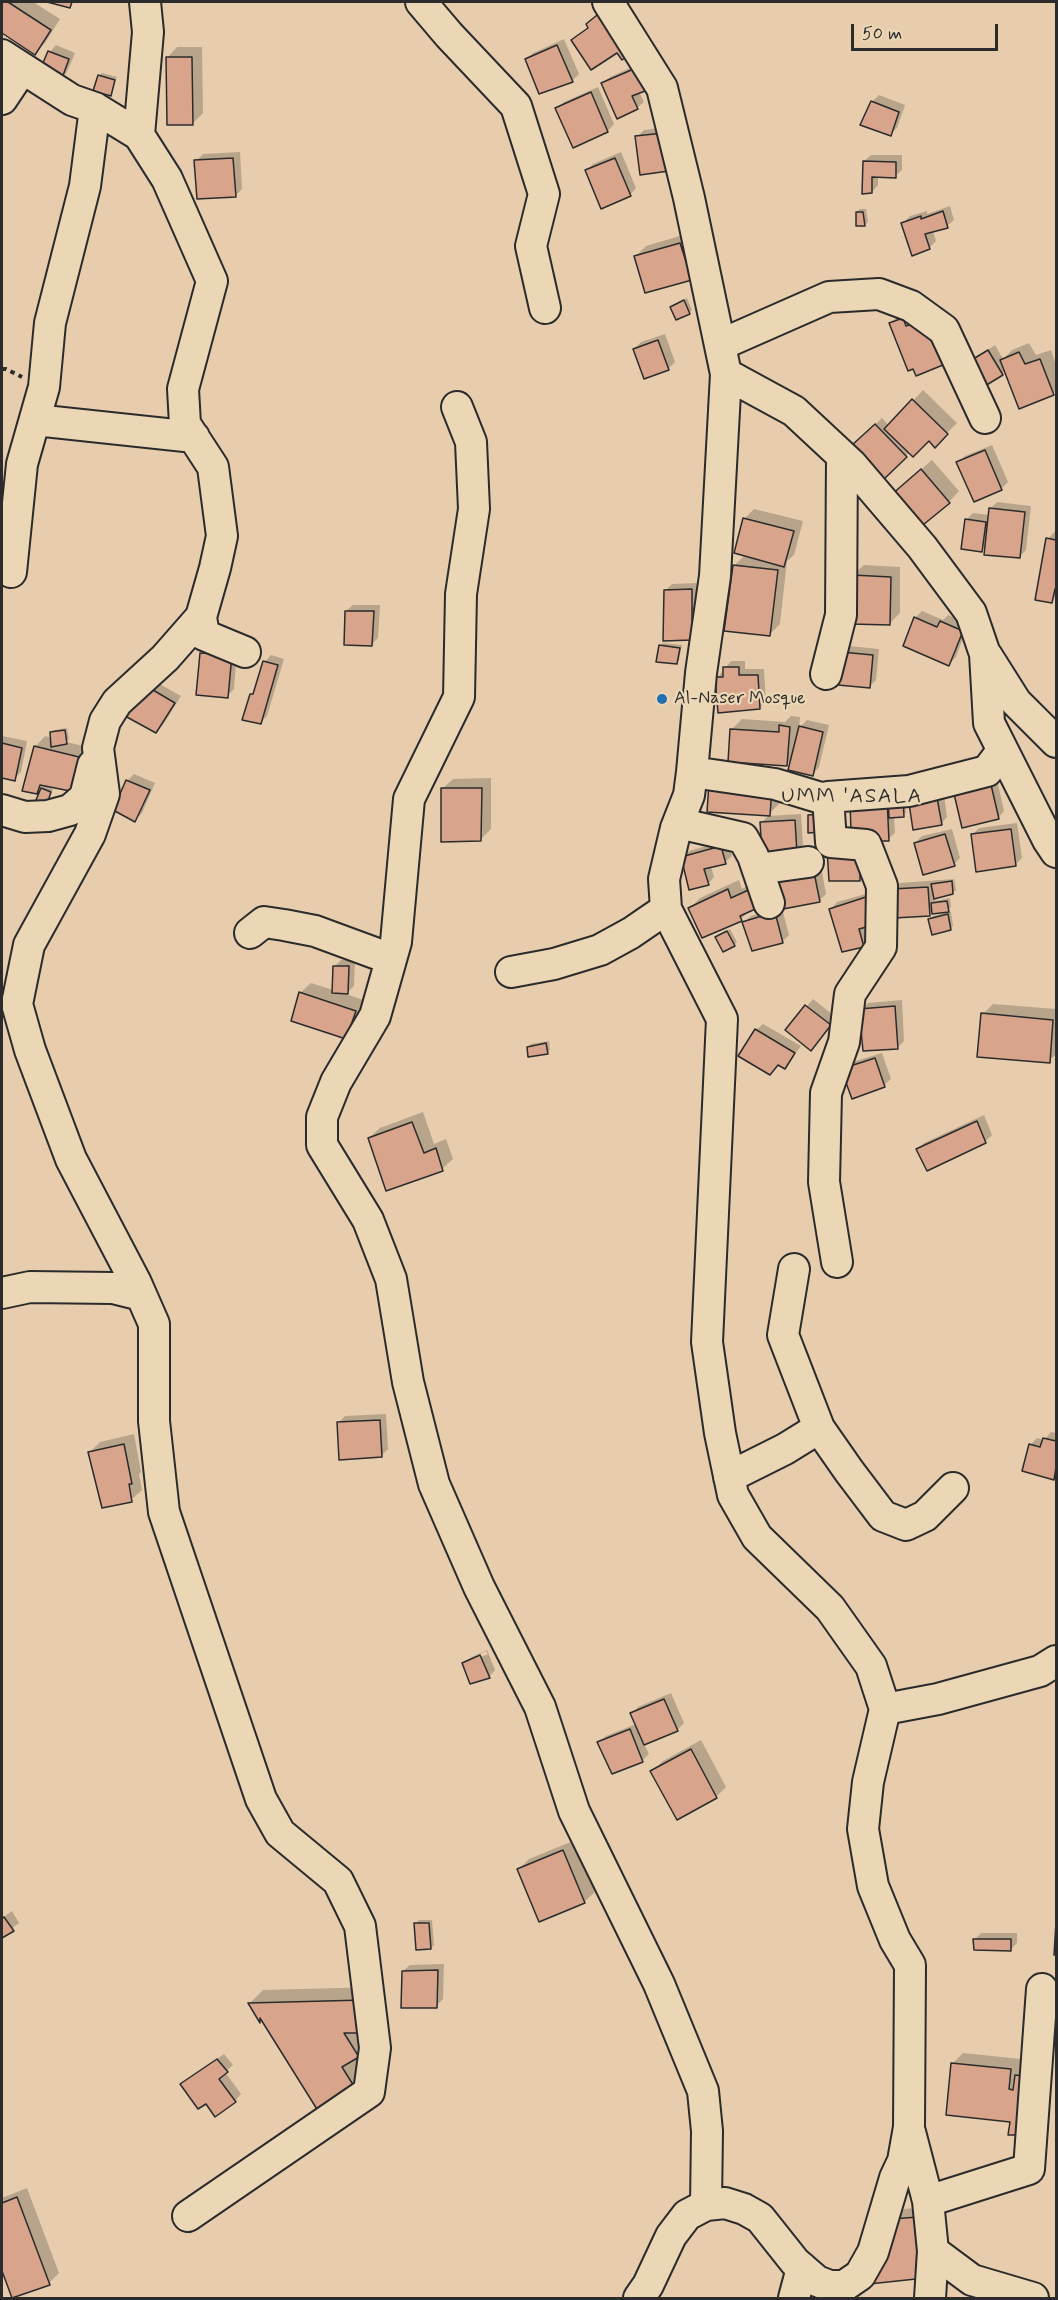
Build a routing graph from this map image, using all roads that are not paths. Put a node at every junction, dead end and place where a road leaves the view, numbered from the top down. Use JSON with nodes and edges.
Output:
{"nodes":[{"id":1,"x":145,"y":2,"type":"edge"},
{"id":2,"x":421,"y":2,"type":"edge"},
{"id":3,"x":608,"y":2,"type":"edge"},
{"id":4,"x":12,"y":62,"type":"edge"},
{"id":5,"x":2,"y":99,"type":"edge"},
{"id":6,"x":95,"y":108,"type":"junction"},
{"id":7,"x":139,"y":135,"type":"junction"},
{"id":8,"x":545,"y":308,"type":"dead end"},
{"id":9,"x":720,"y":345,"type":"junction"},
{"id":10,"x":726,"y":374,"type":"junction"},
{"id":11,"x":457,"y":407,"type":"dead end"},
{"id":12,"x":985,"y":418,"type":"dead end"},
{"id":13,"x":35,"y":420,"type":"junction"},
{"id":14,"x":194,"y":437,"type":"junction"},
{"id":15,"x":842,"y":456,"type":"junction"},
{"id":16,"x":11,"y":572,"type":"dead end"},
{"id":17,"x":201,"y":617,"type":"junction"},
{"id":18,"x":245,"y":652,"type":"dead end"},
{"id":19,"x":985,"y":654,"type":"junction"},
{"id":20,"x":826,"y":674,"type":"dead end"},
{"id":21,"x":1056,"y":742,"type":"edge"},
{"id":22,"x":98,"y":748,"type":"junction"},
{"id":23,"x":1002,"y":751,"type":"junction"},
{"id":24,"x":692,"y":772,"type":"junction"},
{"id":25,"x":828,"y":797,"type":"junction"},
{"id":26,"x":2,"y":810,"type":"edge"},
{"id":27,"x":678,"y":823,"type":"junction"},
{"id":28,"x":1056,"y":852,"type":"edge"},
{"id":29,"x":808,"y":862,"type":"dead end"},
{"id":30,"x":758,"y":869,"type":"junction"},
{"id":31,"x":769,"y":903,"type":"dead end"},
{"id":32,"x":666,"y":909,"type":"junction"},
{"id":33,"x":250,"y":933,"type":"dead end"},
{"id":34,"x":391,"y":959,"type":"junction"},
{"id":35,"x":511,"y":972,"type":"dead end"},
{"id":36,"x":837,"y":1262,"type":"dead end"},
{"id":37,"x":794,"y":1269,"type":"dead end"},
{"id":38,"x":2,"y":1293,"type":"edge"},
{"id":39,"x":141,"y":1295,"type":"junction"},
{"id":40,"x":819,"y":1428,"type":"junction"},
{"id":41,"x":729,"y":1477,"type":"junction"},
{"id":42,"x":953,"y":1488,"type":"dead end"},
{"id":43,"x":1056,"y":1661,"type":"edge"},
{"id":44,"x":885,"y":1709,"type":"junction"},
{"id":45,"x":1042,"y":1989,"type":"dead end"},
{"id":46,"x":909,"y":2127,"type":"junction"},
{"id":47,"x":1043,"y":2164,"type":"edge"},
{"id":48,"x":928,"y":2201,"type":"junction"},
{"id":49,"x":706,"y":2205,"type":"junction"},
{"id":50,"x":188,"y":2216,"type":"dead end"},
{"id":51,"x":933,"y":2251,"type":"junction"},
{"id":52,"x":802,"y":2268,"type":"junction"},
{"id":53,"x":639,"y":2298,"type":"edge"},
{"id":54,"x":794,"y":2298,"type":"edge"},
{"id":55,"x":930,"y":2298,"type":"edge"},
{"id":56,"x":1033,"y":2298,"type":"edge"}],
"edges":[{"from":1,"to":7,"type":"street"},
{"from":2,"to":8,"type":"street"},
{"from":3,"to":9,"type":"street"},
{"from":4,"to":5,"type":"street"},
{"from":4,"to":6,"type":"street"},
{"from":6,"to":7,"type":"street"},
{"from":6,"to":13,"type":"street"},
{"from":7,"to":14,"type":"street"},
{"from":9,"to":10,"type":"street"},
{"from":9,"to":12,"type":"street"},
{"from":10,"to":15,"type":"street"},
{"from":10,"to":24,"type":"street"},
{"from":11,"to":34,"type":"street"},
{"from":13,"to":14,"type":"street"},
{"from":13,"to":16,"type":"street"},
{"from":14,"to":17,"type":"street"},
{"from":15,"to":19,"type":"street"},
{"from":15,"to":20,"type":"street"},
{"from":17,"to":18,"type":"street"},
{"from":17,"to":22,"type":"street"},
{"from":19,"to":21,"type":"street"},
{"from":19,"to":23,"type":"street"},
{"from":22,"to":26,"type":"street"},
{"from":22,"to":39,"type":"street"},
{"from":23,"to":25,"type":"street"},
{"from":23,"to":28,"type":"street"},
{"from":24,"to":25,"type":"street"},
{"from":24,"to":27,"type":"street"},
{"from":25,"to":36,"type":"street"},
{"from":27,"to":30,"type":"street"},
{"from":27,"to":32,"type":"street"},
{"from":29,"to":30,"type":"street"},
{"from":30,"to":31,"type":"street"},
{"from":32,"to":35,"type":"street"},
{"from":32,"to":41,"type":"street"},
{"from":33,"to":34,"type":"street"},
{"from":34,"to":49,"type":"street"},
{"from":37,"to":40,"type":"street"},
{"from":38,"to":39,"type":"street"},
{"from":39,"to":50,"type":"street"},
{"from":40,"to":41,"type":"street"},
{"from":40,"to":42,"type":"street"},
{"from":41,"to":44,"type":"street"},
{"from":43,"to":44,"type":"street"},
{"from":44,"to":46,"type":"street"},
{"from":45,"to":47,"type":"street"},
{"from":46,"to":48,"type":"street"},
{"from":46,"to":52,"type":"street"},
{"from":47,"to":48,"type":"street"},
{"from":48,"to":51,"type":"street"},
{"from":49,"to":52,"type":"street"},
{"from":49,"to":53,"type":"street"},
{"from":51,"to":55,"type":"street"},
{"from":51,"to":56,"type":"street"},
{"from":52,"to":54,"type":"street"}]}
